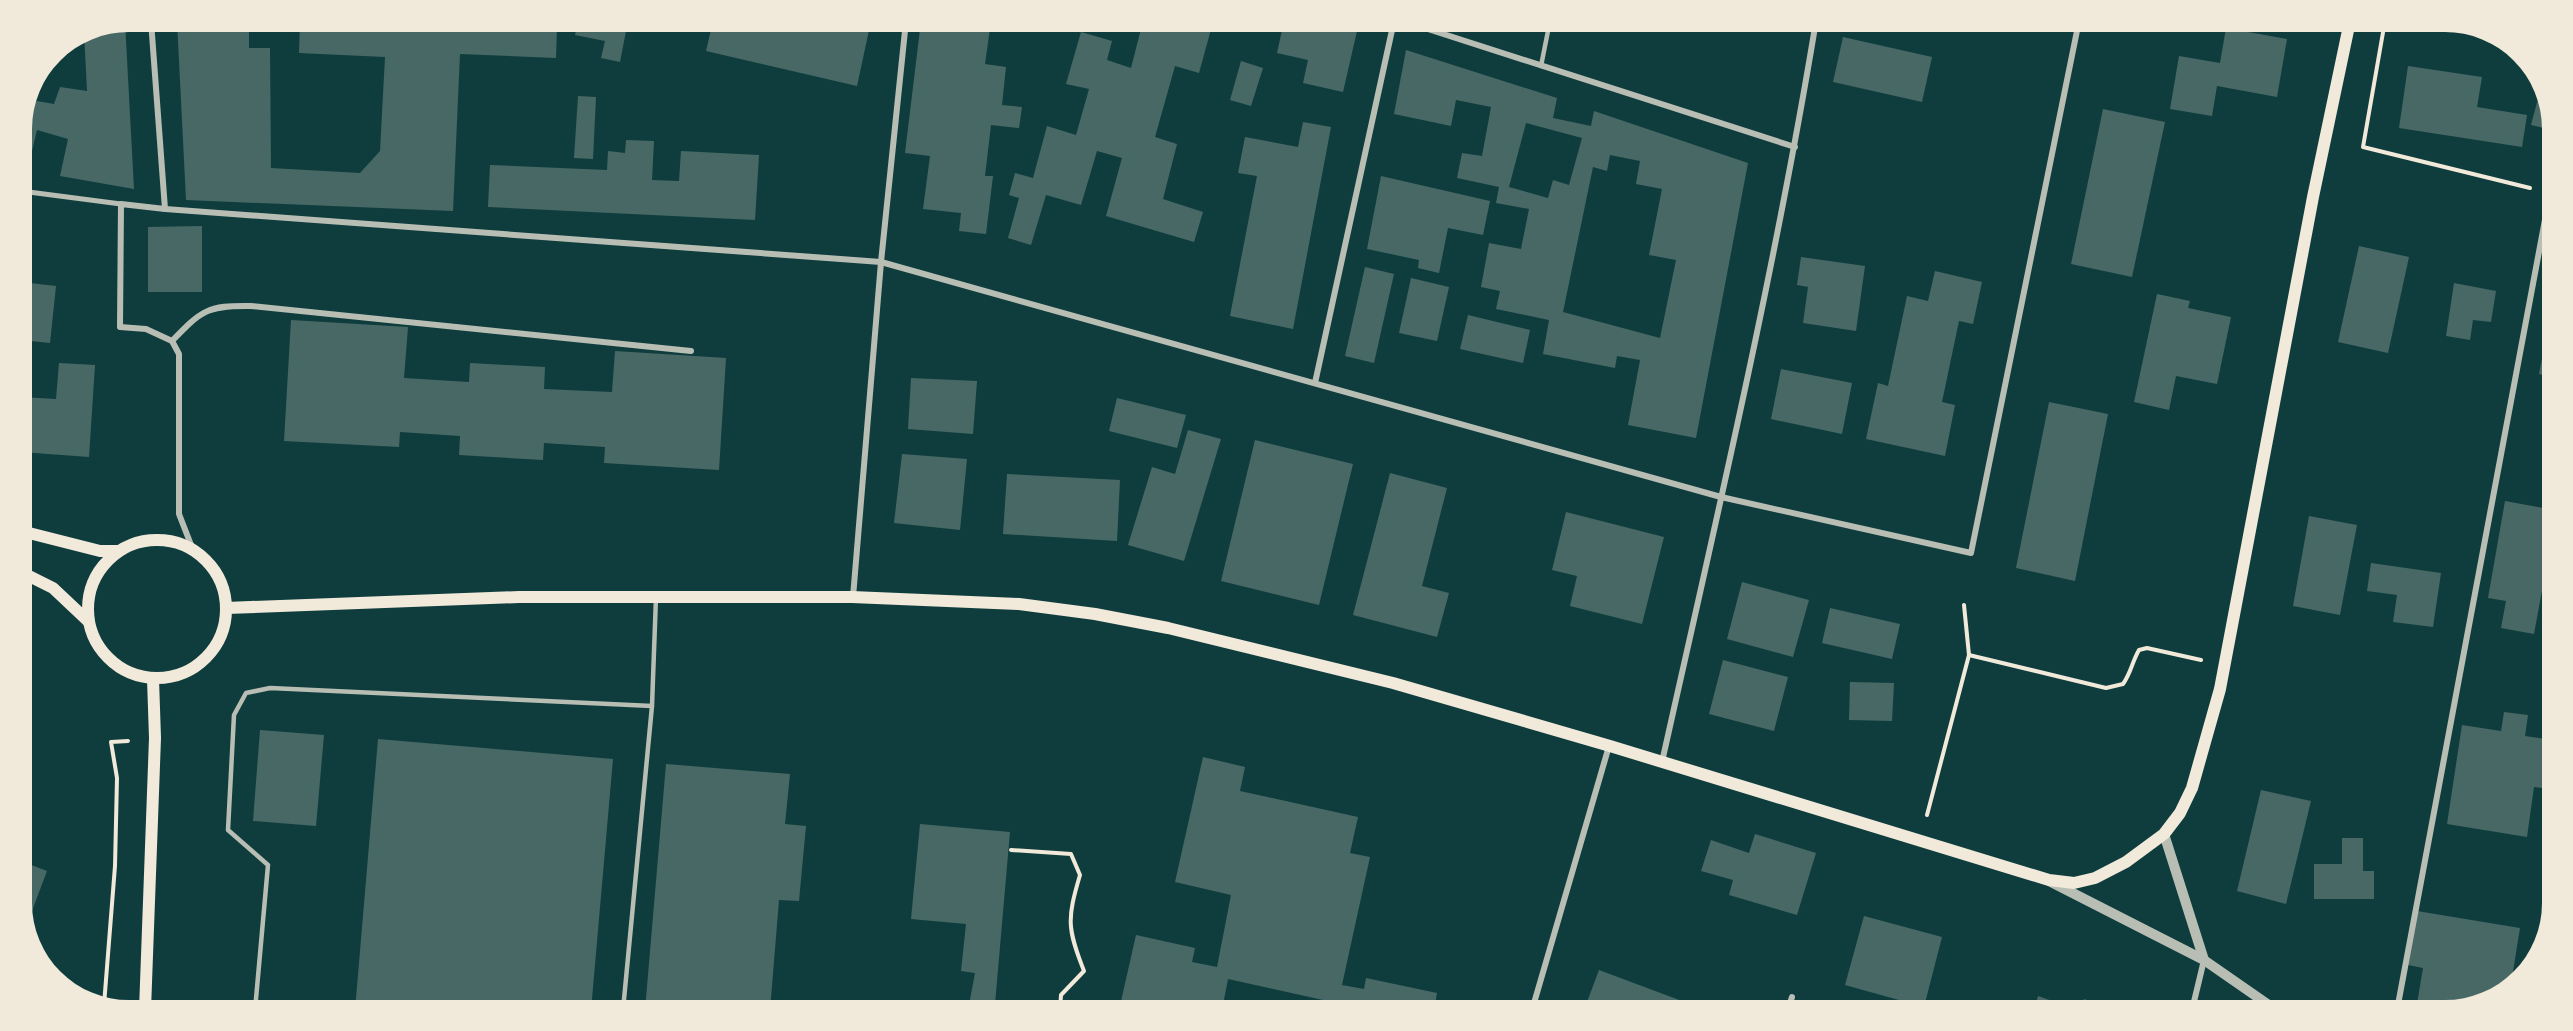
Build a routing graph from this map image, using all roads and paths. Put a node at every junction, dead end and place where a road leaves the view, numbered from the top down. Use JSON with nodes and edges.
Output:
{"nodes":[{"id":1,"x":152,"y":32,"type":"edge"},
{"id":2,"x":905,"y":32,"type":"edge"},
{"id":3,"x":1392,"y":32,"type":"edge"},
{"id":4,"x":1437,"y":32,"type":"edge"},
{"id":5,"x":1548,"y":32,"type":"edge"},
{"id":6,"x":1814,"y":32,"type":"edge"},
{"id":7,"x":2077,"y":32,"type":"edge"},
{"id":8,"x":2348,"y":32,"type":"edge"},
{"id":9,"x":2383,"y":32,"type":"edge"},
{"id":10,"x":1541,"y":66,"type":"junction"},
{"id":11,"x":1795,"y":147,"type":"junction"},
{"id":12,"x":2541,"y":191,"type":"edge"},
{"id":13,"x":32,"y":192,"type":"edge"},
{"id":14,"x":121,"y":204,"type":"junction"},
{"id":15,"x":165,"y":209,"type":"junction"},
{"id":16,"x":2541,"y":240,"type":"edge"},
{"id":17,"x":881,"y":262,"type":"junction"},
{"id":18,"x":172,"y":342,"type":"junction"},
{"id":19,"x":691,"y":351,"type":"dead end"},
{"id":20,"x":1315,"y":383,"type":"junction"},
{"id":21,"x":1721,"y":497,"type":"junction"},
{"id":22,"x":32,"y":534,"type":"edge"},
{"id":23,"x":193,"y":550,"type":"junction"},
{"id":24,"x":120,"y":551,"type":"junction"},
{"id":25,"x":32,"y":578,"type":"edge"},
{"id":26,"x":656,"y":597,"type":"junction"},
{"id":27,"x":852,"y":597,"type":"junction"},
{"id":28,"x":1964,"y":605,"type":"dead end"},
{"id":29,"x":226,"y":608,"type":"junction"},
{"id":30,"x":88,"y":621,"type":"junction"},
{"id":31,"x":1969,"y":655,"type":"junction"},
{"id":32,"x":2224,"y":666,"type":"junction"},
{"id":33,"x":153,"y":679,"type":"junction"},
{"id":34,"x":652,"y":706,"type":"junction"},
{"id":35,"x":155,"y":738,"type":"junction"},
{"id":36,"x":1610,"y":746,"type":"junction"},
{"id":37,"x":1662,"y":762,"type":"junction"},
{"id":38,"x":2164,"y":834,"type":"junction"},
{"id":39,"x":1920,"y":841,"type":"junction"},
{"id":40,"x":1011,"y":850,"type":"dead end"},
{"id":41,"x":2049,"y":880,"type":"junction"},
{"id":42,"x":2204,"y":960,"type":"junction"},
{"id":43,"x":105,"y":996,"type":"edge"},
{"id":44,"x":1792,"y":997,"type":"dead end"},
{"id":45,"x":145,"y":1000,"type":"edge"},
{"id":46,"x":256,"y":1000,"type":"edge"},
{"id":47,"x":624,"y":1000,"type":"edge"},
{"id":48,"x":1061,"y":1000,"type":"edge"},
{"id":49,"x":1535,"y":1000,"type":"edge"},
{"id":50,"x":1791,"y":1000,"type":"edge"},
{"id":51,"x":2195,"y":1000,"type":"edge"},
{"id":52,"x":2262,"y":1000,"type":"edge"},
{"id":53,"x":2399,"y":1000,"type":"edge"}],
"edges":[{"from":1,"to":15,"type":"street"},
{"from":2,"to":17,"type":"street"},
{"from":3,"to":20,"type":"street"},
{"from":4,"to":10,"type":"street"},
{"from":5,"to":10,"type":"lane"},
{"from":6,"to":11,"type":"street"},
{"from":7,"to":21,"type":"street"},
{"from":8,"to":32,"type":"main road"},
{"from":9,"to":12,"type":"path"},
{"from":10,"to":11,"type":"street"},
{"from":11,"to":21,"type":"street"},
{"from":13,"to":14,"type":"street"},
{"from":14,"to":15,"type":"street"},
{"from":14,"to":18,"type":"street"},
{"from":15,"to":17,"type":"street"},
{"from":16,"to":53,"type":"street"},
{"from":17,"to":20,"type":"street"},
{"from":17,"to":27,"type":"street"},
{"from":18,"to":19,"type":"street"},
{"from":18,"to":23,"type":"street"},
{"from":20,"to":21,"type":"street"},
{"from":21,"to":37,"type":"street"},
{"from":22,"to":24,"type":"main road"},
{"from":23,"to":24,"type":"main road"},
{"from":23,"to":29,"type":"main road"},
{"from":24,"to":30,"type":"main road"},
{"from":25,"to":30,"type":"main road"},
{"from":26,"to":27,"type":"main road"},
{"from":26,"to":29,"type":"main road"},
{"from":26,"to":34,"type":"lane"},
{"from":27,"to":36,"type":"main road"},
{"from":28,"to":31,"type":"path"},
{"from":29,"to":33,"type":"main road"},
{"from":30,"to":33,"type":"main road"},
{"from":31,"to":32,"type":"path"},
{"from":31,"to":39,"type":"path"},
{"from":32,"to":38,"type":"main road"},
{"from":33,"to":35,"type":"main road"},
{"from":34,"to":46,"type":"lane"},
{"from":34,"to":47,"type":"lane"},
{"from":35,"to":43,"type":"path"},
{"from":35,"to":45,"type":"main road"},
{"from":36,"to":37,"type":"main road"},
{"from":36,"to":49,"type":"street"},
{"from":37,"to":39,"type":"main road"},
{"from":38,"to":41,"type":"main road"},
{"from":38,"to":42,"type":"street"},
{"from":39,"to":41,"type":"main road"},
{"from":40,"to":48,"type":"path"},
{"from":41,"to":42,"type":"street"},
{"from":42,"to":51,"type":"street"},
{"from":42,"to":52,"type":"street"},
{"from":44,"to":50,"type":"street"}]}
